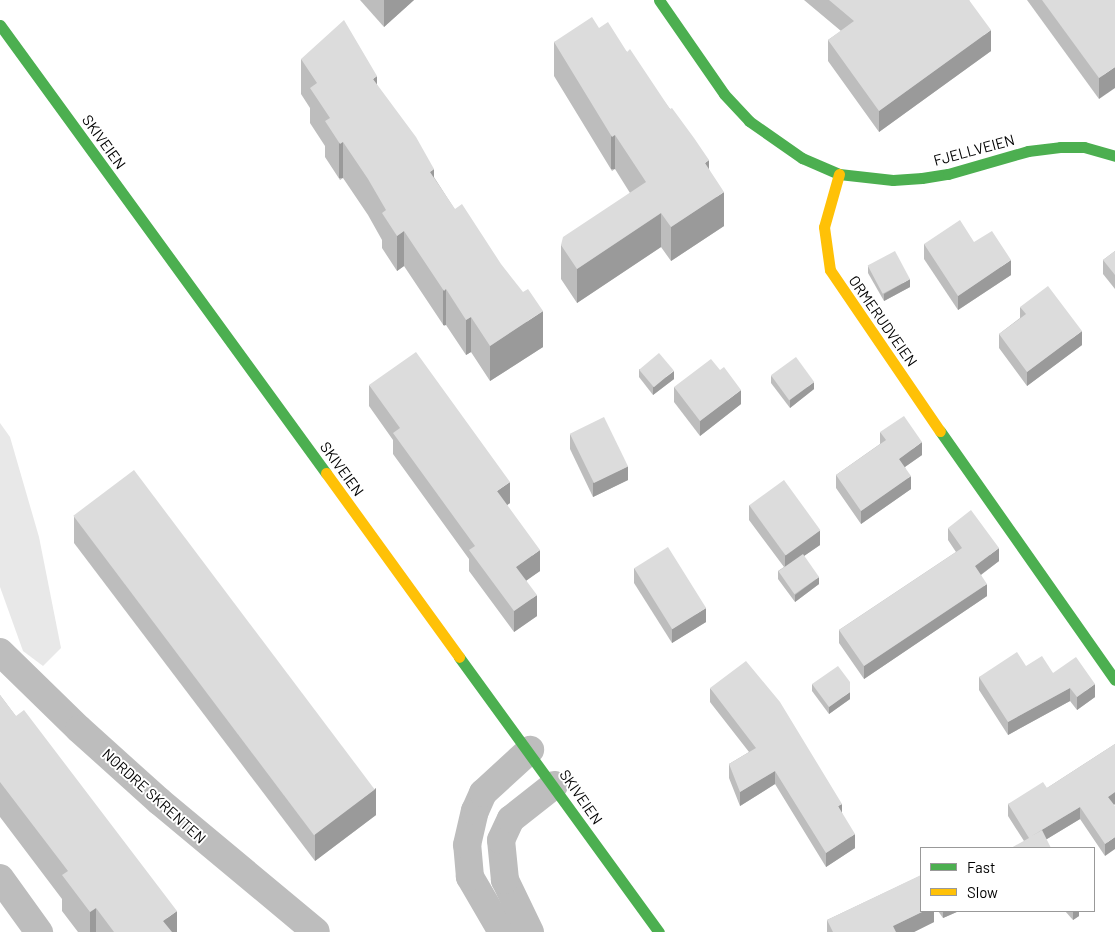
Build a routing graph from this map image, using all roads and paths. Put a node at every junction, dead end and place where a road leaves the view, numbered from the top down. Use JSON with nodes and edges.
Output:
{"nodes":[{"id":1,"x":659,"y":0,"type":"edge"},
{"id":2,"x":0,"y":25,"type":"edge"},
{"id":3,"x":1115,"y":156,"type":"edge"},
{"id":4,"x":839,"y":174,"type":"junction"},
{"id":5,"x":0,"y":652,"type":"edge"},
{"id":6,"x":1115,"y":680,"type":"edge"},
{"id":7,"x":530,"y":750,"type":"junction"},
{"id":8,"x":554,"y":785,"type":"junction"},
{"id":9,"x":0,"y":878,"type":"edge"},
{"id":10,"x":39,"y":932,"type":"edge"},
{"id":11,"x":316,"y":932,"type":"edge"},
{"id":12,"x":502,"y":932,"type":"edge"},
{"id":13,"x":530,"y":932,"type":"edge"},
{"id":14,"x":659,"y":932,"type":"edge"}],
"edges":[{"from":1,"to":4,"type":"street"},
{"from":2,"to":7,"type":"street","name":"SKIVEIEN"},
{"from":3,"to":4,"type":"street","name":"FJELLVEIEN"},
{"from":4,"to":6,"type":"street","name":"ORMERUDVEIEN"},
{"from":5,"to":11,"type":"street","name":"NORDRE SKRENTEN"},
{"from":7,"to":8,"type":"street","name":"SKIVEIEN"},
{"from":7,"to":12,"type":"street"},
{"from":8,"to":13,"type":"street"},
{"from":8,"to":14,"type":"street","name":"SKIVEIEN"},
{"from":9,"to":10,"type":"street"}]}
